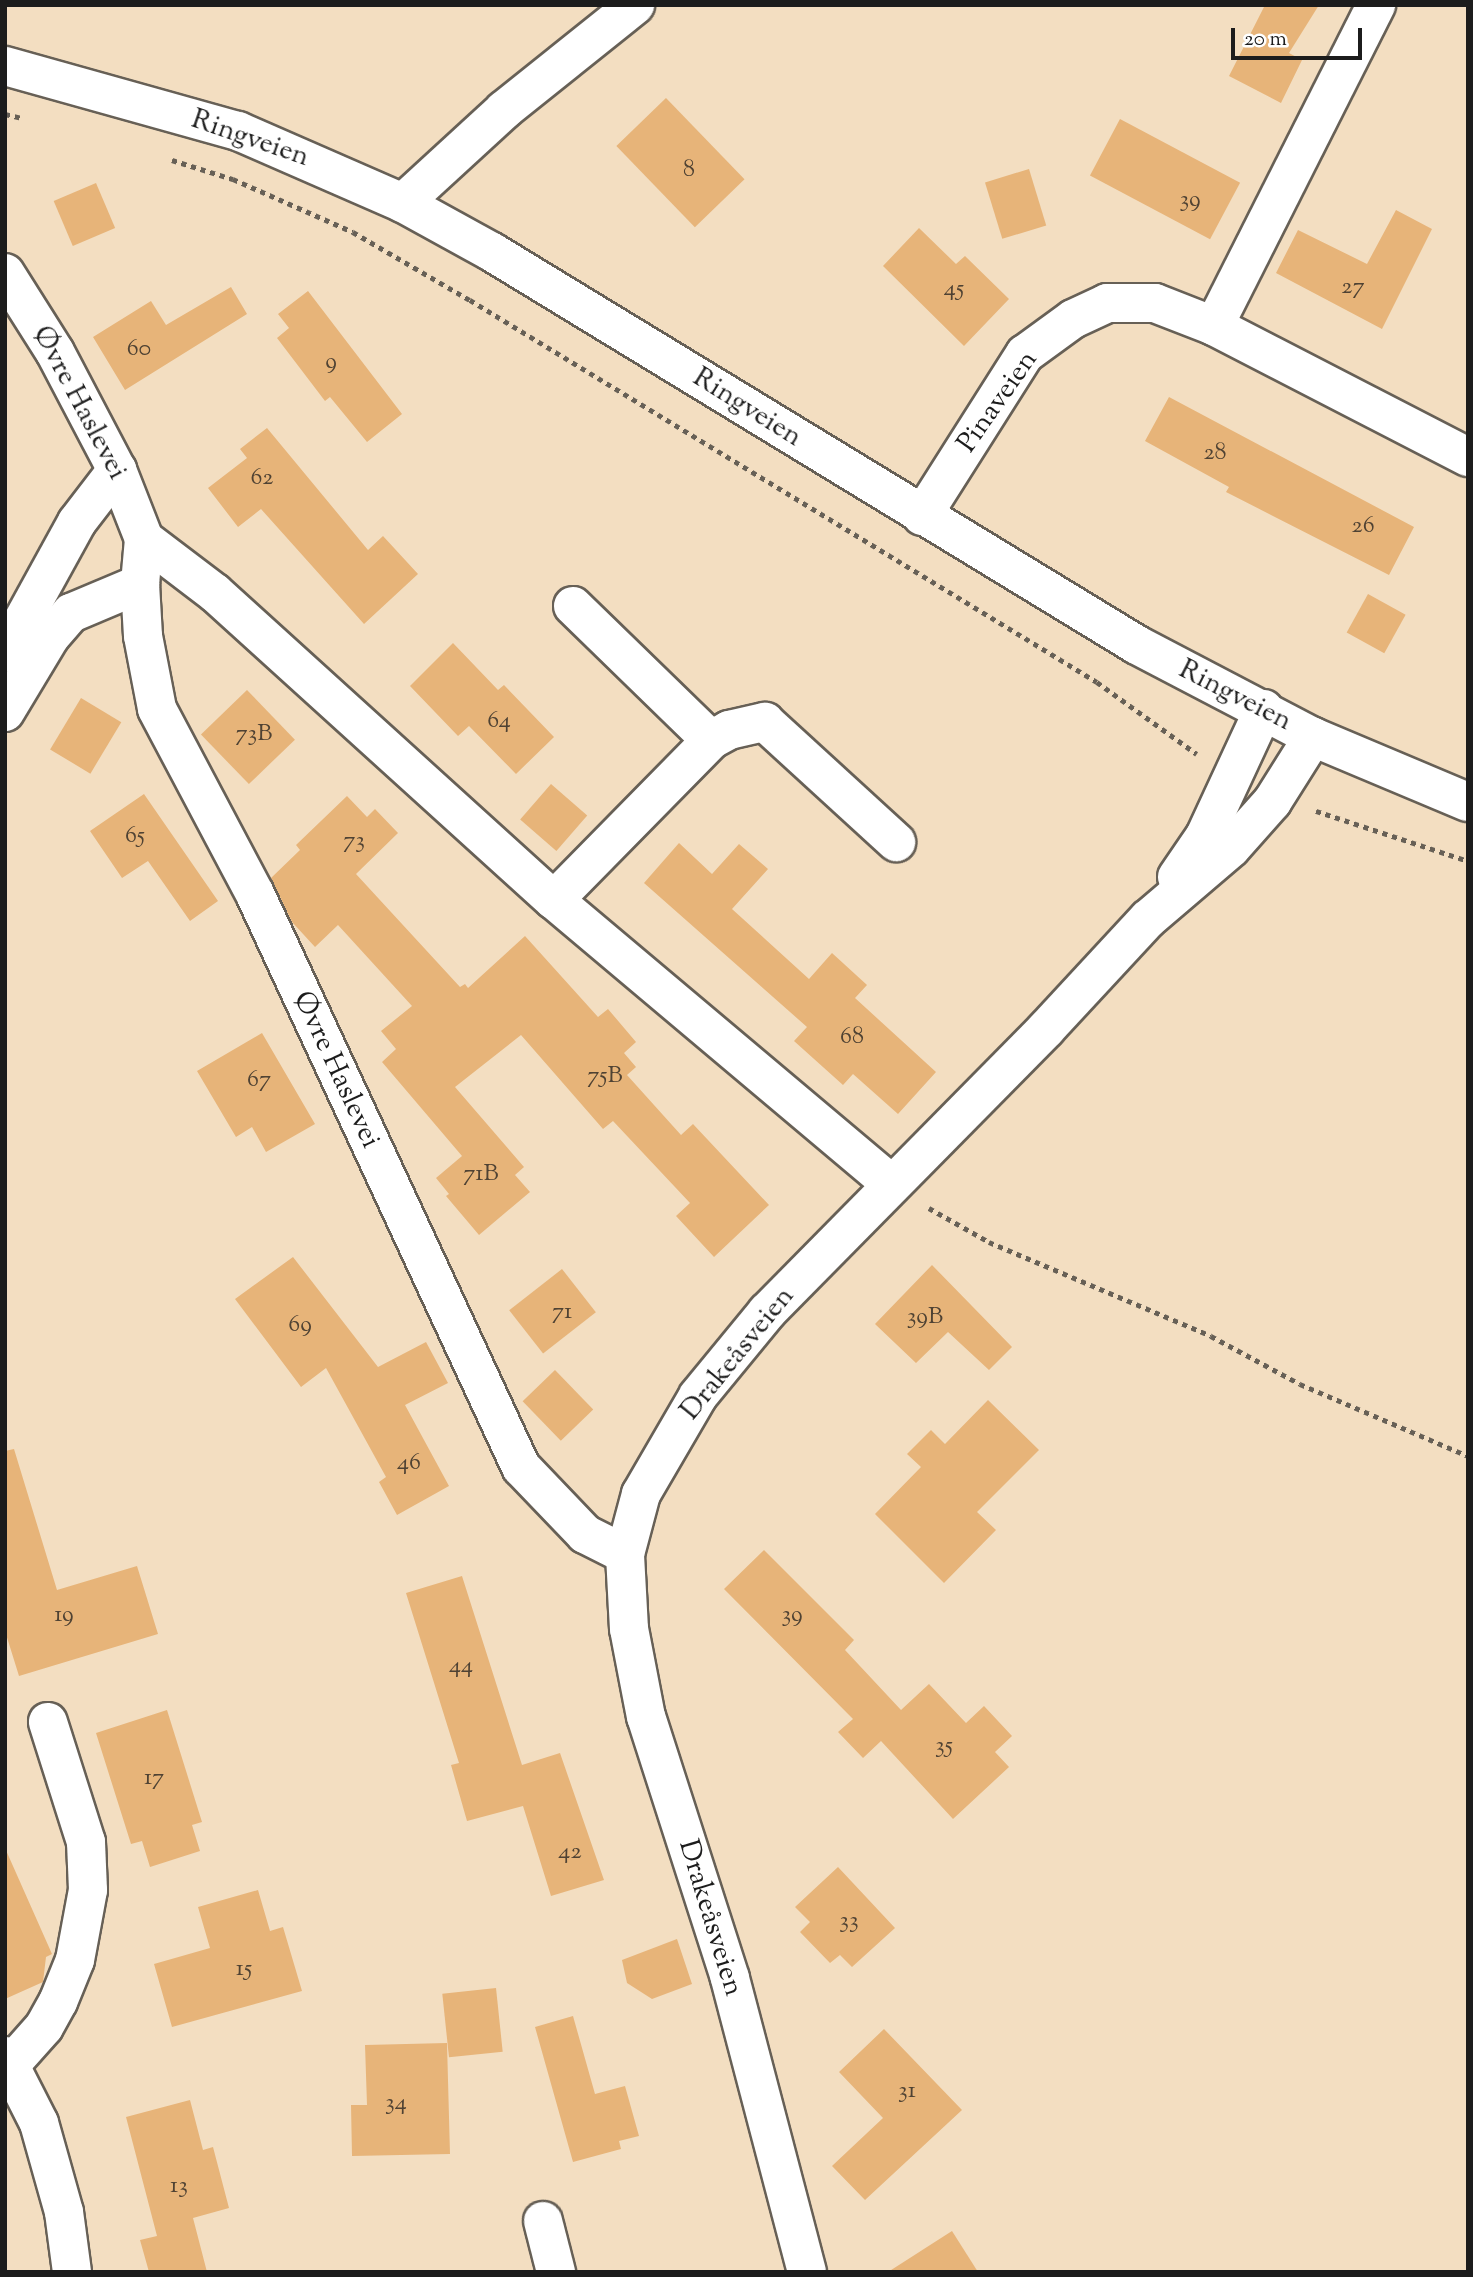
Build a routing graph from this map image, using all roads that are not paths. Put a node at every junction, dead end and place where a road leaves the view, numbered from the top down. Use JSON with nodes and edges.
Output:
{"nodes":[{"id":1,"x":635,"y":5,"type":"edge"},
{"id":2,"x":1376,"y":5,"type":"edge"},
{"id":3,"x":5,"y":66,"type":"edge"},
{"id":4,"x":403,"y":203,"type":"junction"},
{"id":5,"x":5,"y":273,"type":"edge"},
{"id":6,"x":1214,"y":326,"type":"junction"},
{"id":7,"x":1468,"y":457,"type":"edge"},
{"id":8,"x":117,"y":470,"type":"junction"},
{"id":9,"x":922,"y":516,"type":"junction"},
{"id":10,"x":144,"y":538,"type":"junction"},
{"id":11,"x":140,"y":584,"type":"junction"},
{"id":12,"x":573,"y":606,"type":"dead end"},
{"id":13,"x":5,"y":653,"type":"edge"},
{"id":14,"x":1264,"y":709,"type":"junction"},
{"id":15,"x":5,"y":712,"type":"edge"},
{"id":16,"x":1313,"y":737,"type":"junction"},
{"id":17,"x":711,"y":740,"type":"junction"},
{"id":18,"x":1468,"y":802,"type":"edge"},
{"id":19,"x":896,"y":842,"type":"dead end"},
{"id":20,"x":554,"y":900,"type":"junction"},
{"id":21,"x":1148,"y":919,"type":"junction"},
{"id":22,"x":891,"y":1184,"type":"junction"},
{"id":23,"x":625,"y":1554,"type":"junction"},
{"id":24,"x":48,"y":1722,"type":"dead end"},
{"id":25,"x":9,"y":2059,"type":"edge"},
{"id":26,"x":543,"y":2221,"type":"dead end"},
{"id":27,"x":72,"y":2272,"type":"edge"},
{"id":28,"x":556,"y":2272,"type":"edge"},
{"id":29,"x":807,"y":2272,"type":"edge"}],
"edges":[{"from":1,"to":4,"type":"street"},
{"from":2,"to":6,"type":"street"},
{"from":3,"to":4,"type":"street","name":"Ringveien"},
{"from":4,"to":9,"type":"street","name":"Ringveien"},
{"from":5,"to":8,"type":"street","name":"Øvre Haslevei"},
{"from":6,"to":7,"type":"street","name":"Pinaveien"},
{"from":6,"to":9,"type":"street","name":"Pinaveien"},
{"from":8,"to":10,"type":"street","name":"Øvre Haslevei"},
{"from":8,"to":13,"type":"street"},
{"from":9,"to":14,"type":"street","name":"Ringveien"},
{"from":10,"to":11,"type":"street","name":"Øvre Haslevei"},
{"from":10,"to":20,"type":"street"},
{"from":11,"to":15,"type":"street"},
{"from":11,"to":23,"type":"street","name":"Øvre Haslevei"},
{"from":12,"to":17,"type":"street"},
{"from":14,"to":16,"type":"street","name":"Ringveien"},
{"from":14,"to":21,"type":"street","name":"Drakeåsveien"},
{"from":16,"to":18,"type":"street","name":"Ringveien"},
{"from":16,"to":21,"type":"street","name":"Drakeåsveien"},
{"from":17,"to":19,"type":"street"},
{"from":17,"to":20,"type":"street"},
{"from":20,"to":22,"type":"street"},
{"from":21,"to":22,"type":"street","name":"Drakeåsveien"},
{"from":22,"to":23,"type":"street","name":"Drakeåsveien"},
{"from":23,"to":29,"type":"street","name":"Drakeåsveien"},
{"from":24,"to":25,"type":"street"},
{"from":25,"to":27,"type":"street"},
{"from":26,"to":28,"type":"street"}]}
